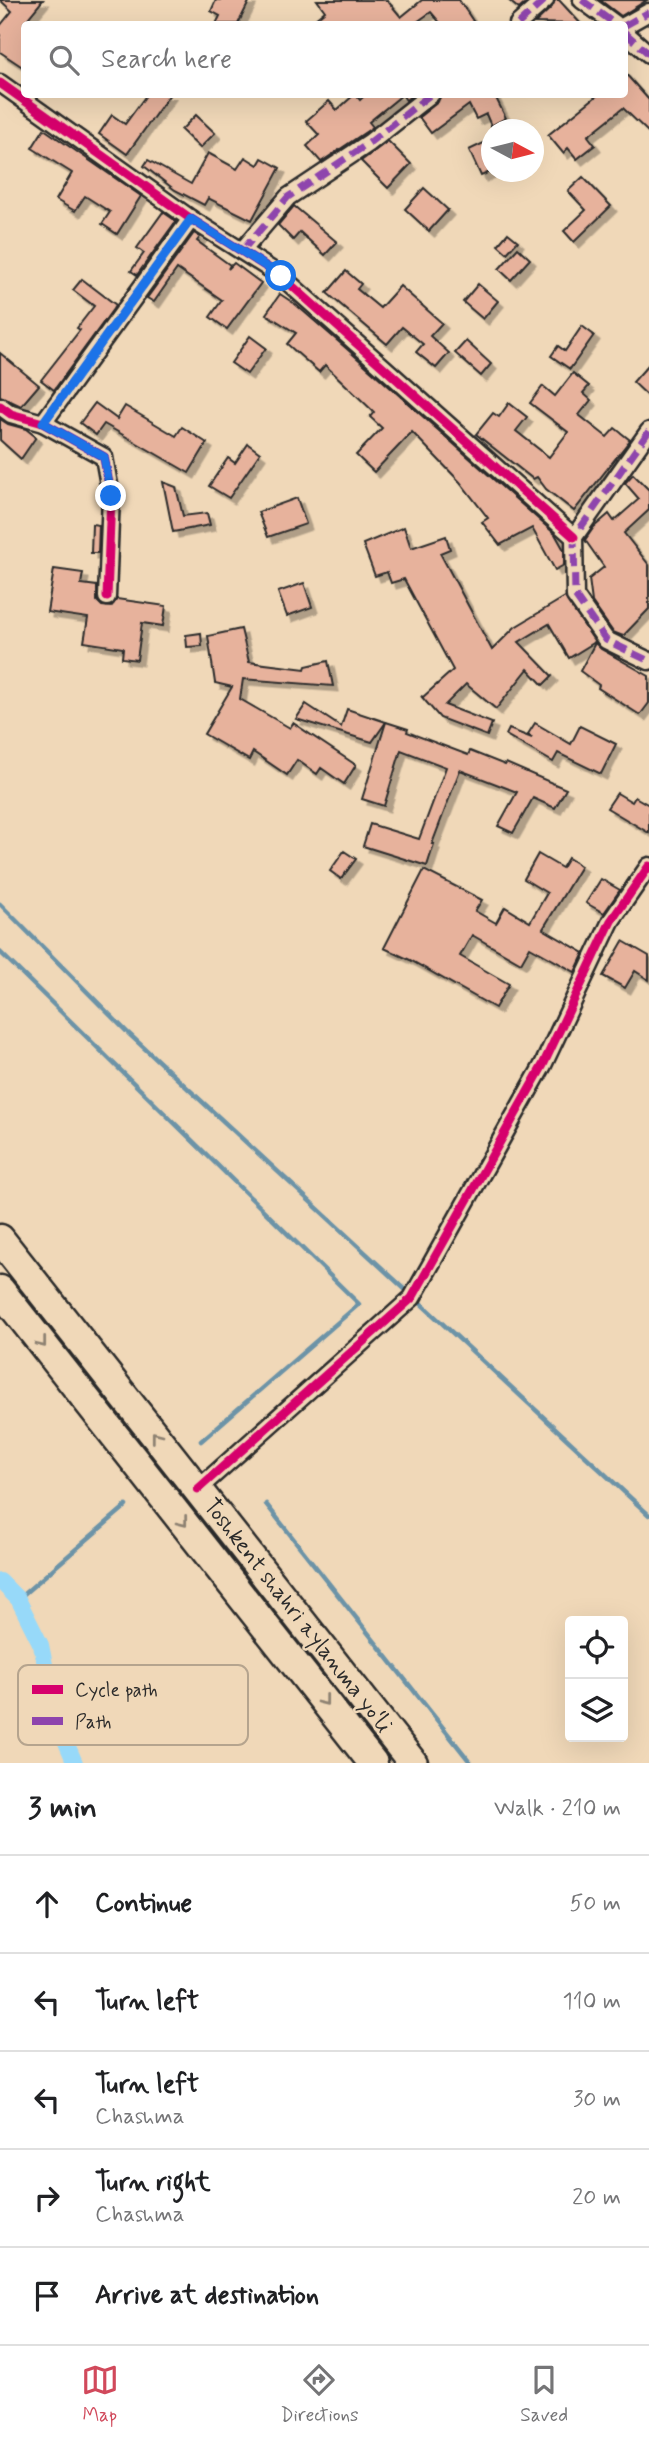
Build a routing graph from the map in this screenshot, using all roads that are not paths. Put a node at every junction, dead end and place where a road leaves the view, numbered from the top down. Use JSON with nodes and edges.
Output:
{"nodes":[{"id":1,"x":545,"y":0,"type":"edge"},
{"id":2,"x":582,"y":0,"type":"edge"},
{"id":3,"x":649,"y":12,"type":"edge"},
{"id":4,"x":521,"y":21,"type":"edge"},
{"id":5,"x":611,"y":21,"type":"edge"},
{"id":6,"x":628,"y":24,"type":"edge"},
{"id":7,"x":628,"y":35,"type":"edge"},
{"id":8,"x":649,"y":54,"type":"edge"},
{"id":9,"x":0,"y":83,"type":"edge"},
{"id":10,"x":21,"y":98,"type":"edge"},
{"id":11,"x":21,"y":98,"type":"edge"},
{"id":12,"x":426,"y":98,"type":"edge"},
{"id":13,"x":191,"y":219,"type":"junction"},
{"id":14,"x":242,"y":251,"type":"junction"},
{"id":15,"x":0,"y":406,"type":"edge"},
{"id":16,"x":43,"y":423,"type":"junction"},
{"id":17,"x":649,"y":431,"type":"edge"},
{"id":18,"x":574,"y":537,"type":"junction"},
{"id":19,"x":107,"y":597,"type":"dead end"},
{"id":20,"x":649,"y":661,"type":"edge"},
{"id":21,"x":649,"y":866,"type":"edge"},
{"id":22,"x":0,"y":1238,"type":"edge"},
{"id":23,"x":0,"y":1290,"type":"edge"},
{"id":24,"x":198,"y":1489,"type":"junction"},
{"id":25,"x":373,"y":1763,"type":"edge"},
{"id":26,"x":413,"y":1763,"type":"edge"}],
"edges":[{"from":1,"to":4,"type":"street"},
{"from":2,"to":5,"type":"street"},
{"from":3,"to":6,"type":"street"},
{"from":7,"to":8,"type":"street"},
{"from":9,"to":11,"type":"street"},
{"from":10,"to":13,"type":"street"},
{"from":12,"to":14,"type":"street"},
{"from":13,"to":14,"type":"street"},
{"from":13,"to":16,"type":"street"},
{"from":14,"to":18,"type":"street"},
{"from":15,"to":16,"type":"street"},
{"from":16,"to":19,"type":"street"},
{"from":17,"to":18,"type":"street"},
{"from":18,"to":20,"type":"street"},
{"from":21,"to":24,"type":"street"},
{"from":24,"to":22,"type":"highway","name":"Toshkent shahri aylanma yoʻli","one_way":true},
{"from":23,"to":25,"type":"highway","name":"Toshkent shahri aylanma yoʻli","one_way":true},
{"from":24,"to":26,"type":"highway","name":"Toshkent shahri aylanma yoʻli"}]}
